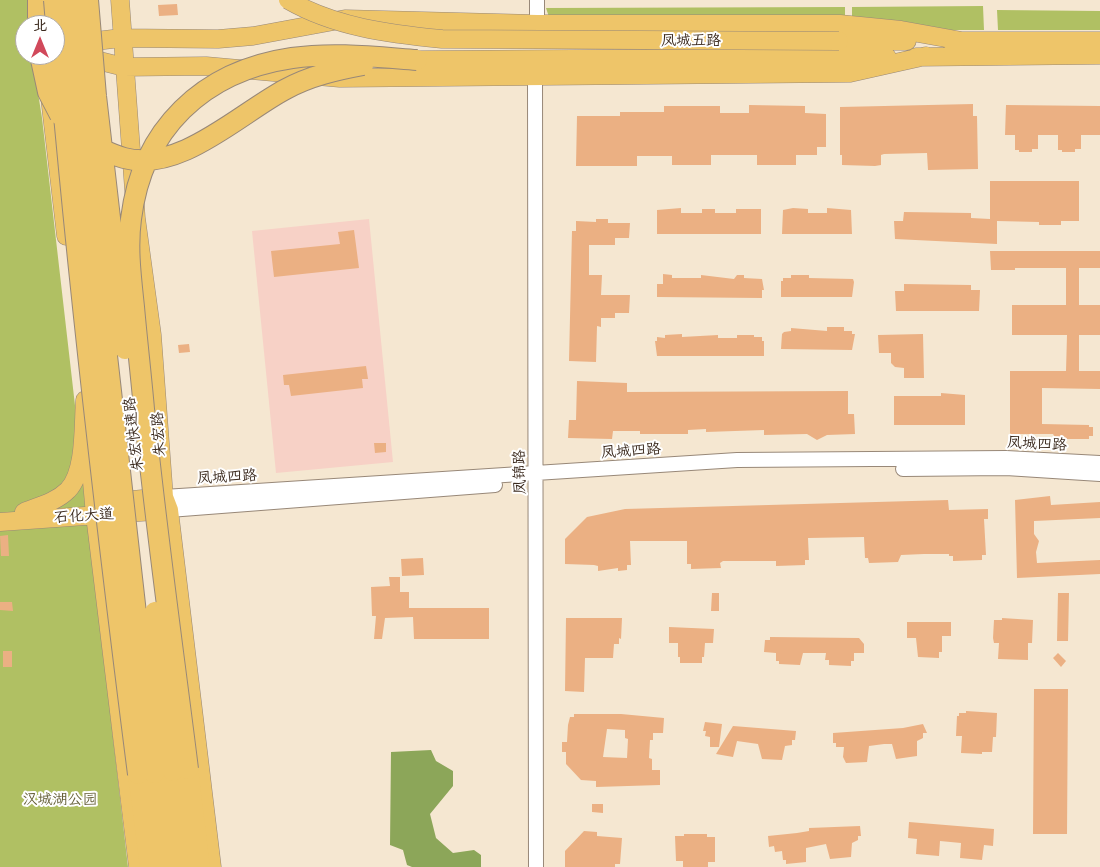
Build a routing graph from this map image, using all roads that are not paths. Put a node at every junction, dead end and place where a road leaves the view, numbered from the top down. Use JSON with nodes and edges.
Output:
{"nodes":[{"id":1,"x":39,"y":0,"type":"edge"},
{"id":2,"x":54,"y":0,"type":"edge"},
{"id":3,"x":71,"y":0,"type":"edge"},
{"id":4,"x":88,"y":0,"type":"edge"},
{"id":5,"x":120,"y":0,"type":"edge"},
{"id":6,"x":288,"y":0,"type":"edge"},
{"id":7,"x":537,"y":0,"type":"edge"},
{"id":8,"x":38,"y":15,"type":"edge"},
{"id":9,"x":41,"y":15,"type":"edge"},
{"id":10,"x":537,"y":24,"type":"junction"},
{"id":11,"x":122,"y":38,"type":"junction"},
{"id":12,"x":962,"y":41,"type":"junction"},
{"id":13,"x":1100,"y":41,"type":"edge"},
{"id":14,"x":65,"y":47,"type":"edge"},
{"id":15,"x":839,"y":49,"type":"junction"},
{"id":16,"x":65,"y":51,"type":"edge"},
{"id":17,"x":1100,"y":55,"type":"edge"},
{"id":18,"x":926,"y":56,"type":"junction"},
{"id":19,"x":417,"y":60,"type":"junction"},
{"id":20,"x":42,"y":65,"type":"edge"},
{"id":21,"x":47,"y":65,"type":"edge"},
{"id":22,"x":124,"y":67,"type":"junction"},
{"id":23,"x":535,"y":76,"type":"junction"},
{"id":24,"x":85,"y":400,"type":"junction"},
{"id":25,"x":1100,"y":463,"type":"edge"},
{"id":26,"x":1100,"y":474,"type":"edge"},
{"id":27,"x":536,"y":478,"type":"junction"},
{"id":28,"x":166,"y":503,"type":"junction"},
{"id":29,"x":94,"y":509,"type":"junction"},
{"id":30,"x":24,"y":512,"type":"junction"},
{"id":31,"x":0,"y":513,"type":"edge"},
{"id":32,"x":0,"y":522,"type":"edge"},
{"id":33,"x":163,"y":772,"type":"junction"},
{"id":34,"x":138,"y":867,"type":"edge"},
{"id":35,"x":150,"y":867,"type":"edge"},
{"id":36,"x":167,"y":867,"type":"edge"},
{"id":37,"x":187,"y":867,"type":"edge"},
{"id":38,"x":200,"y":867,"type":"edge"},
{"id":39,"x":212,"y":867,"type":"edge"},
{"id":40,"x":536,"y":867,"type":"edge"}],
"edges":[{"from":1,"to":8,"type":"highway"},
{"from":1,"to":9,"type":"main road"},
{"from":2,"to":33,"type":"highway","bridge":true},
{"from":3,"to":33,"type":"highway","name":"朱宏快速路","bridge":true},
{"from":4,"to":33,"type":"highway","name":"朱宏快速路","bridge":true},
{"from":5,"to":11,"type":"main road","name":"朱宏路"},
{"from":6,"to":15,"type":"main road","name":"凤城五路","bridge":true},
{"from":7,"to":10,"type":"street"},
{"from":10,"to":11,"type":"main road"},
{"from":10,"to":12,"type":"main road"},
{"from":11,"to":14,"type":"main road"},
{"from":11,"to":22,"type":"main road","name":"朱宏路"},
{"from":12,"to":13,"type":"main road","name":"凤城五路"},
{"from":12,"to":15,"type":"main road","name":"凤城五路"},
{"from":15,"to":18,"type":"main road","name":"凤城五路"},
{"from":15,"to":19,"type":"main road","name":"凤城五路"},
{"from":16,"to":22,"type":"main road"},
{"from":17,"to":18,"type":"main road","name":"凤城五路"},
{"from":18,"to":23,"type":"main road"},
{"from":19,"to":20,"type":"highway","bridge":true},
{"from":19,"to":33,"type":"highway","bridge":true},
{"from":21,"to":24,"type":"main road"},
{"from":22,"to":23,"type":"main road"},
{"from":22,"to":28,"type":"main road","name":"朱宏路"},
{"from":23,"to":27,"type":"street","name":"凤锦路"},
{"from":24,"to":29,"type":"main road"},
{"from":24,"to":30,"type":"main road"},
{"from":25,"to":27,"type":"street","name":"凤城四路"},
{"from":26,"to":27,"type":"street","name":"凤城四路"},
{"from":27,"to":28,"type":"street","name":"凤城四路"},
{"from":27,"to":40,"type":"street","name":"凤锦路"},
{"from":28,"to":29,"type":"main road","name":"石化大道"},
{"from":28,"to":39,"type":"main road","name":"朱宏路"},
{"from":29,"to":30,"type":"main road","name":"石化大道"},
{"from":29,"to":32,"type":"main road","name":"石化大道"},
{"from":29,"to":34,"type":"main road"},
{"from":30,"to":31,"type":"main road","name":"石化大道"},
{"from":33,"to":35,"type":"highway"},
{"from":33,"to":36,"type":"highway","name":"朱宏快速路"},
{"from":33,"to":37,"type":"highway","name":"朱宏快速路"},
{"from":33,"to":38,"type":"highway"}]}
